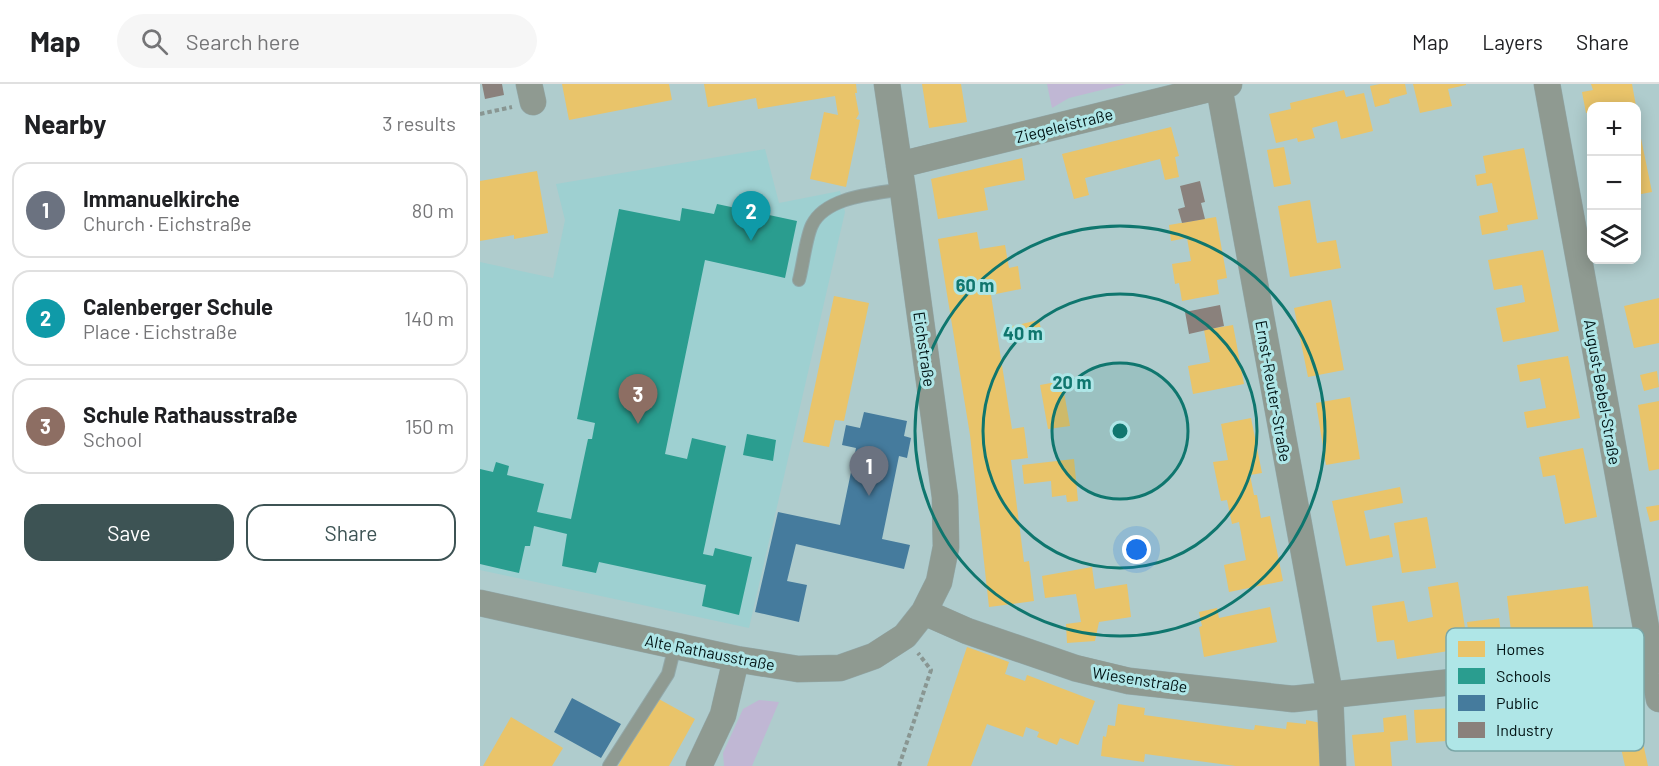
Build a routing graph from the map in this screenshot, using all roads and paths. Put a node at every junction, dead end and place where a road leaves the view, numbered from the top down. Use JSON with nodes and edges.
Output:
{"nodes":[{"id":1,"x":887,"y":84,"type":"edge"},
{"id":2,"x":1547,"y":84,"type":"edge"},
{"id":3,"x":1224,"y":85,"type":"edge"},
{"id":4,"x":531,"y":93,"type":"edge"},
{"id":5,"x":480,"y":114,"type":"edge"},
{"id":6,"x":901,"y":177,"type":"junction"},
{"id":7,"x":800,"y":280,"type":"dead end"},
{"id":8,"x":480,"y":603,"type":"edge"},
{"id":9,"x":924,"y":612,"type":"junction"},
{"id":10,"x":905,"y":636,"type":"junction"},
{"id":11,"x":675,"y":646,"type":"junction"},
{"id":12,"x":736,"y":659,"type":"junction"},
{"id":13,"x":1655,"y":661,"type":"edge"},
{"id":14,"x":1446,"y":684,"type":"edge"},
{"id":15,"x":1330,"y":696,"type":"junction"},
{"id":16,"x":1659,"y":699,"type":"edge"},
{"id":17,"x":609,"y":766,"type":"edge"},
{"id":18,"x":699,"y":766,"type":"edge"},
{"id":19,"x":899,"y":766,"type":"edge"},
{"id":20,"x":1333,"y":766,"type":"edge"}],
"edges":[{"from":1,"to":6,"type":"street","name":"Eichstraße"},
{"from":2,"to":13,"type":"street","name":"August-Bebel-Straße"},
{"from":3,"to":6,"type":"street","name":"Ziegeleistraße"},
{"from":3,"to":15,"type":"street","name":"Ernst-Reuter-Straße"},
{"from":4,"to":5,"type":"path"},
{"from":6,"to":7,"type":"lane"},
{"from":6,"to":9,"type":"street","name":"Eichstraße"},
{"from":8,"to":11,"type":"street","name":"Alte Rathausstraße"},
{"from":9,"to":10,"type":"street","name":"Alte Rathausstraße"},
{"from":9,"to":15,"type":"street","name":"Wiesenstraße"},
{"from":10,"to":12,"type":"street","name":"Alte Rathausstraße"},
{"from":10,"to":19,"type":"path"},
{"from":11,"to":12,"type":"street","name":"Alte Rathausstraße"},
{"from":11,"to":17,"type":"lane"},
{"from":12,"to":18,"type":"street"},
{"from":13,"to":16,"type":"street","name":"August-Bebel-Straße"},
{"from":14,"to":15,"type":"street","name":"Wiesenstraße"},
{"from":15,"to":20,"type":"street"}]}
